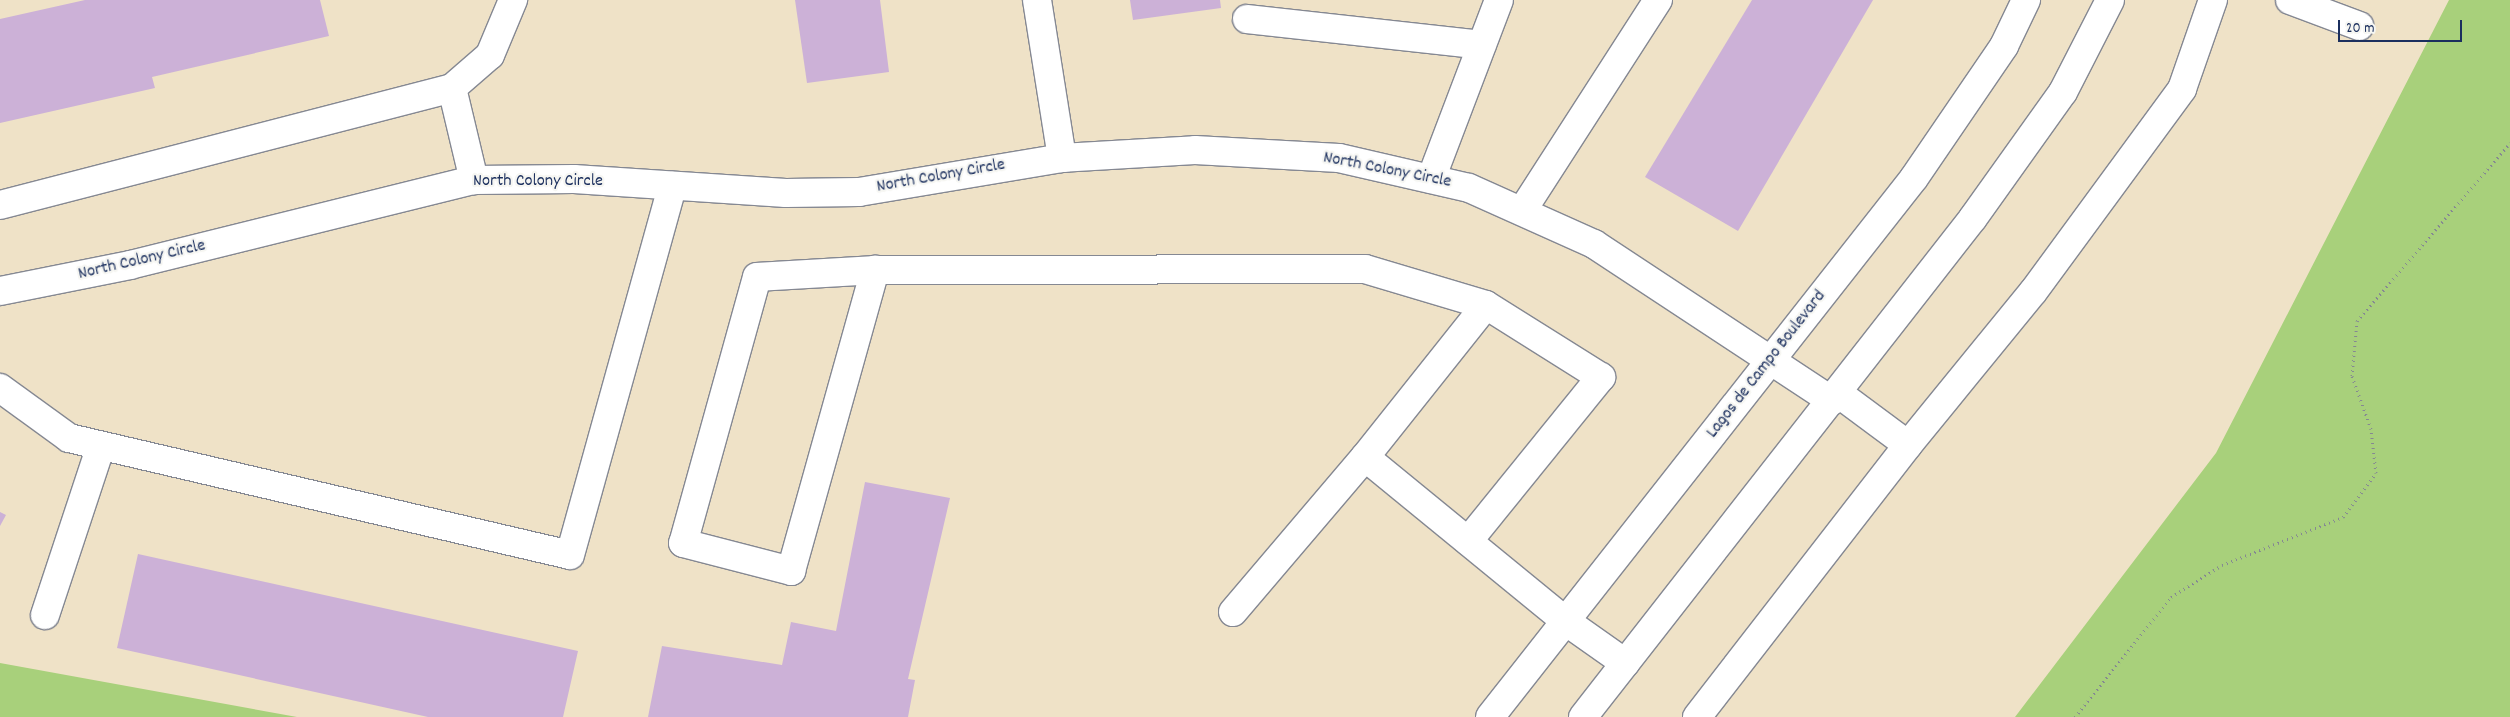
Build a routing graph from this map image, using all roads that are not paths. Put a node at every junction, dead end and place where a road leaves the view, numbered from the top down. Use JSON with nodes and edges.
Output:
{"nodes":[{"id":1,"x":513,"y":0,"type":"edge"},
{"id":2,"x":1037,"y":0,"type":"edge"},
{"id":3,"x":1499,"y":0,"type":"edge"},
{"id":4,"x":1658,"y":0,"type":"edge"},
{"id":5,"x":2026,"y":0,"type":"edge"},
{"id":6,"x":2110,"y":0,"type":"edge"},
{"id":7,"x":2213,"y":0,"type":"edge"},
{"id":8,"x":2290,"y":0,"type":"edge"},
{"id":9,"x":1247,"y":19,"type":"dead end"},
{"id":10,"x":2359,"y":26,"type":"dead end"},
{"id":11,"x":1482,"y":45,"type":"junction"},
{"id":12,"x":452,"y":88,"type":"junction"},
{"id":13,"x":1062,"y":158,"type":"junction"},
{"id":14,"x":1431,"y":179,"type":"junction"},
{"id":15,"x":474,"y":180,"type":"junction"},
{"id":16,"x":672,"y":186,"type":"junction"},
{"id":17,"x":0,"y":205,"type":"edge"},
{"id":18,"x":1522,"y":211,"type":"junction"},
{"id":19,"x":875,"y":270,"type":"junction"},
{"id":20,"x":0,"y":291,"type":"edge"},
{"id":21,"x":1486,"y":305,"type":"junction"},
{"id":22,"x":1770,"y":362,"type":"junction"},
{"id":23,"x":0,"y":388,"type":"edge"},
{"id":24,"x":1835,"y":397,"type":"junction"},
{"id":25,"x":1908,"y":445,"type":"junction"},
{"id":26,"x":101,"y":446,"type":"junction"},
{"id":27,"x":1365,"y":457,"type":"junction"},
{"id":28,"x":1468,"y":541,"type":"junction"},
{"id":29,"x":1233,"y":612,"type":"dead end"},
{"id":30,"x":45,"y":615,"type":"dead end"},
{"id":31,"x":1564,"y":620,"type":"junction"},
{"id":32,"x":1625,"y":663,"type":"junction"},
{"id":33,"x":1490,"y":717,"type":"edge"},
{"id":34,"x":1583,"y":717,"type":"edge"},
{"id":35,"x":1697,"y":717,"type":"edge"}],
"edges":[{"from":1,"to":12,"type":"street"},
{"from":2,"to":13,"type":"street"},
{"from":3,"to":11,"type":"street"},
{"from":4,"to":18,"type":"street"},
{"from":5,"to":22,"type":"street","name":"Lagos de Campo Boulevard"},
{"from":6,"to":24,"type":"street"},
{"from":7,"to":25,"type":"street"},
{"from":8,"to":10,"type":"street"},
{"from":9,"to":11,"type":"street"},
{"from":11,"to":14,"type":"street"},
{"from":12,"to":15,"type":"street"},
{"from":12,"to":17,"type":"street"},
{"from":13,"to":14,"type":"street","name":"North Colony Circle"},
{"from":13,"to":16,"type":"street","name":"North Colony Circle"},
{"from":14,"to":18,"type":"street","name":"North Colony Circle"},
{"from":15,"to":16,"type":"street","name":"North Colony Circle"},
{"from":15,"to":20,"type":"street","name":"North Colony Circle"},
{"from":16,"to":26,"type":"street"},
{"from":18,"to":22,"type":"street","name":"North Colony Circle"},
{"from":19,"to":19,"type":"street"},
{"from":19,"to":21,"type":"street"},
{"from":21,"to":27,"type":"street"},
{"from":21,"to":28,"type":"street"},
{"from":22,"to":24,"type":"street","name":"North Colony Circle"},
{"from":22,"to":31,"type":"street","name":"Lagos de Campo Boulevard"},
{"from":23,"to":26,"type":"street"},
{"from":24,"to":25,"type":"street","name":"North Colony Circle"},
{"from":24,"to":32,"type":"street"},
{"from":25,"to":35,"type":"street"},
{"from":26,"to":30,"type":"street"},
{"from":27,"to":28,"type":"street"},
{"from":27,"to":29,"type":"street"},
{"from":28,"to":31,"type":"street"},
{"from":31,"to":32,"type":"street"},
{"from":31,"to":33,"type":"street","name":"Lagos de Campo Boulevard"},
{"from":32,"to":34,"type":"street"}]}
